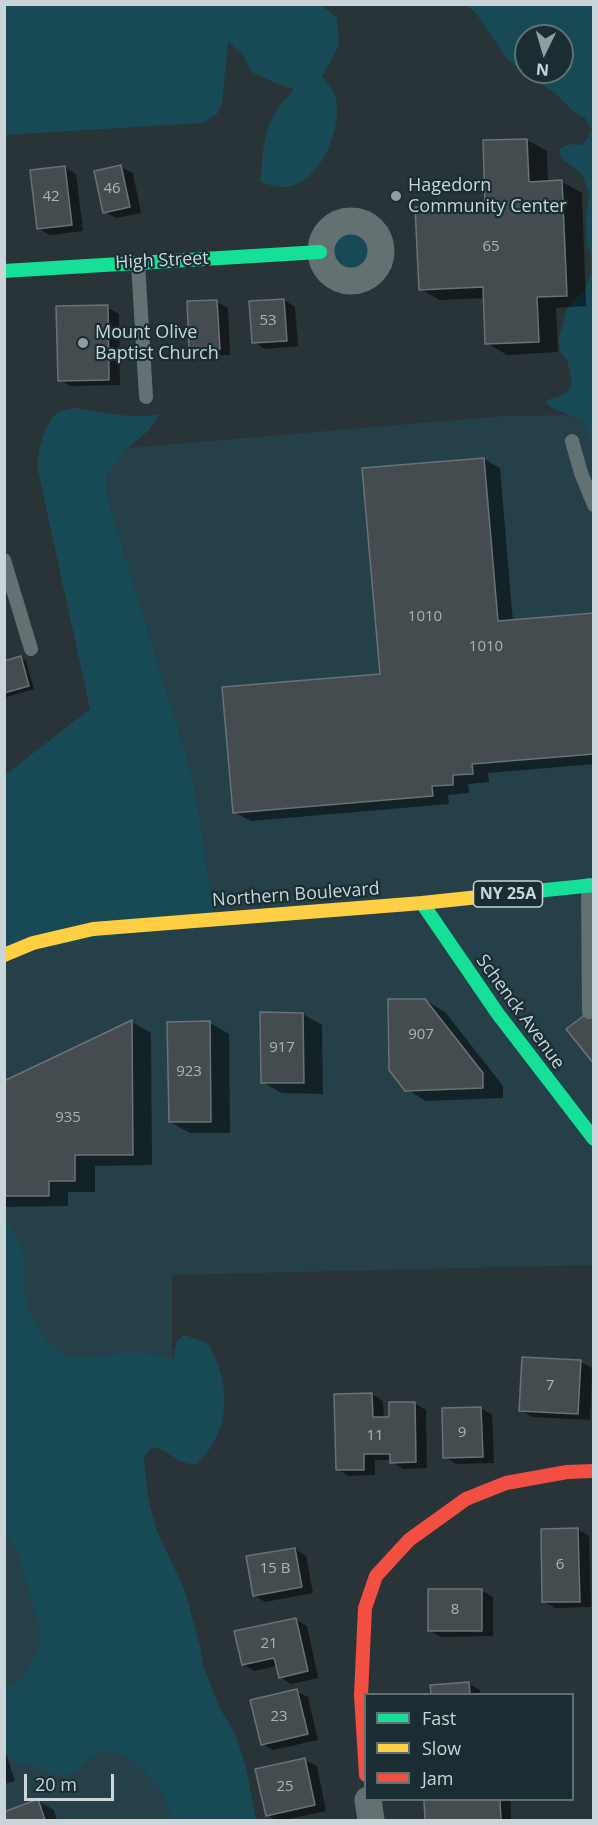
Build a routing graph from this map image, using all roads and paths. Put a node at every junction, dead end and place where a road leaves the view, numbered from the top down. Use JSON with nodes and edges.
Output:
{"nodes":[{"id":1,"x":320,"y":252,"type":"dead end"},
{"id":2,"x":138,"y":263,"type":"junction"},
{"id":3,"x":4,"y":271,"type":"edge"},
{"id":4,"x":146,"y":397,"type":"dead end"},
{"id":5,"x":572,"y":441,"type":"dead end"},
{"id":6,"x":594,"y":505,"type":"edge"},
{"id":7,"x":4,"y":560,"type":"edge"},
{"id":8,"x":31,"y":648,"type":"dead end"},
{"id":9,"x":591,"y":885,"type":"edge"},
{"id":10,"x":422,"y":903,"type":"junction"},
{"id":11,"x":4,"y":955,"type":"edge"},
{"id":12,"x":589,"y":1011,"type":"dead end"},
{"id":13,"x":594,"y":1140,"type":"edge"},
{"id":14,"x":594,"y":1471,"type":"edge"},
{"id":15,"x":364,"y":1735,"type":"edge"},
{"id":16,"x":368,"y":1801,"type":"edge"},
{"id":17,"x":371,"y":1821,"type":"edge"}],
"edges":[{"from":1,"to":2,"type":"street","name":"High Street"},
{"from":2,"to":3,"type":"street","name":"High Street"},
{"from":2,"to":4,"type":"lane"},
{"from":5,"to":6,"type":"lane"},
{"from":7,"to":8,"type":"lane"},
{"from":9,"to":10,"type":"street","name":"Northern Boulevard","number":"NY 25A"},
{"from":9,"to":12,"type":"lane"},
{"from":10,"to":11,"type":"street","name":"Northern Boulevard","number":"NY 25A"},
{"from":10,"to":13,"type":"street","name":"Schenck Avenue"},
{"from":14,"to":15,"type":"street"},
{"from":16,"to":17,"type":"street"}]}
